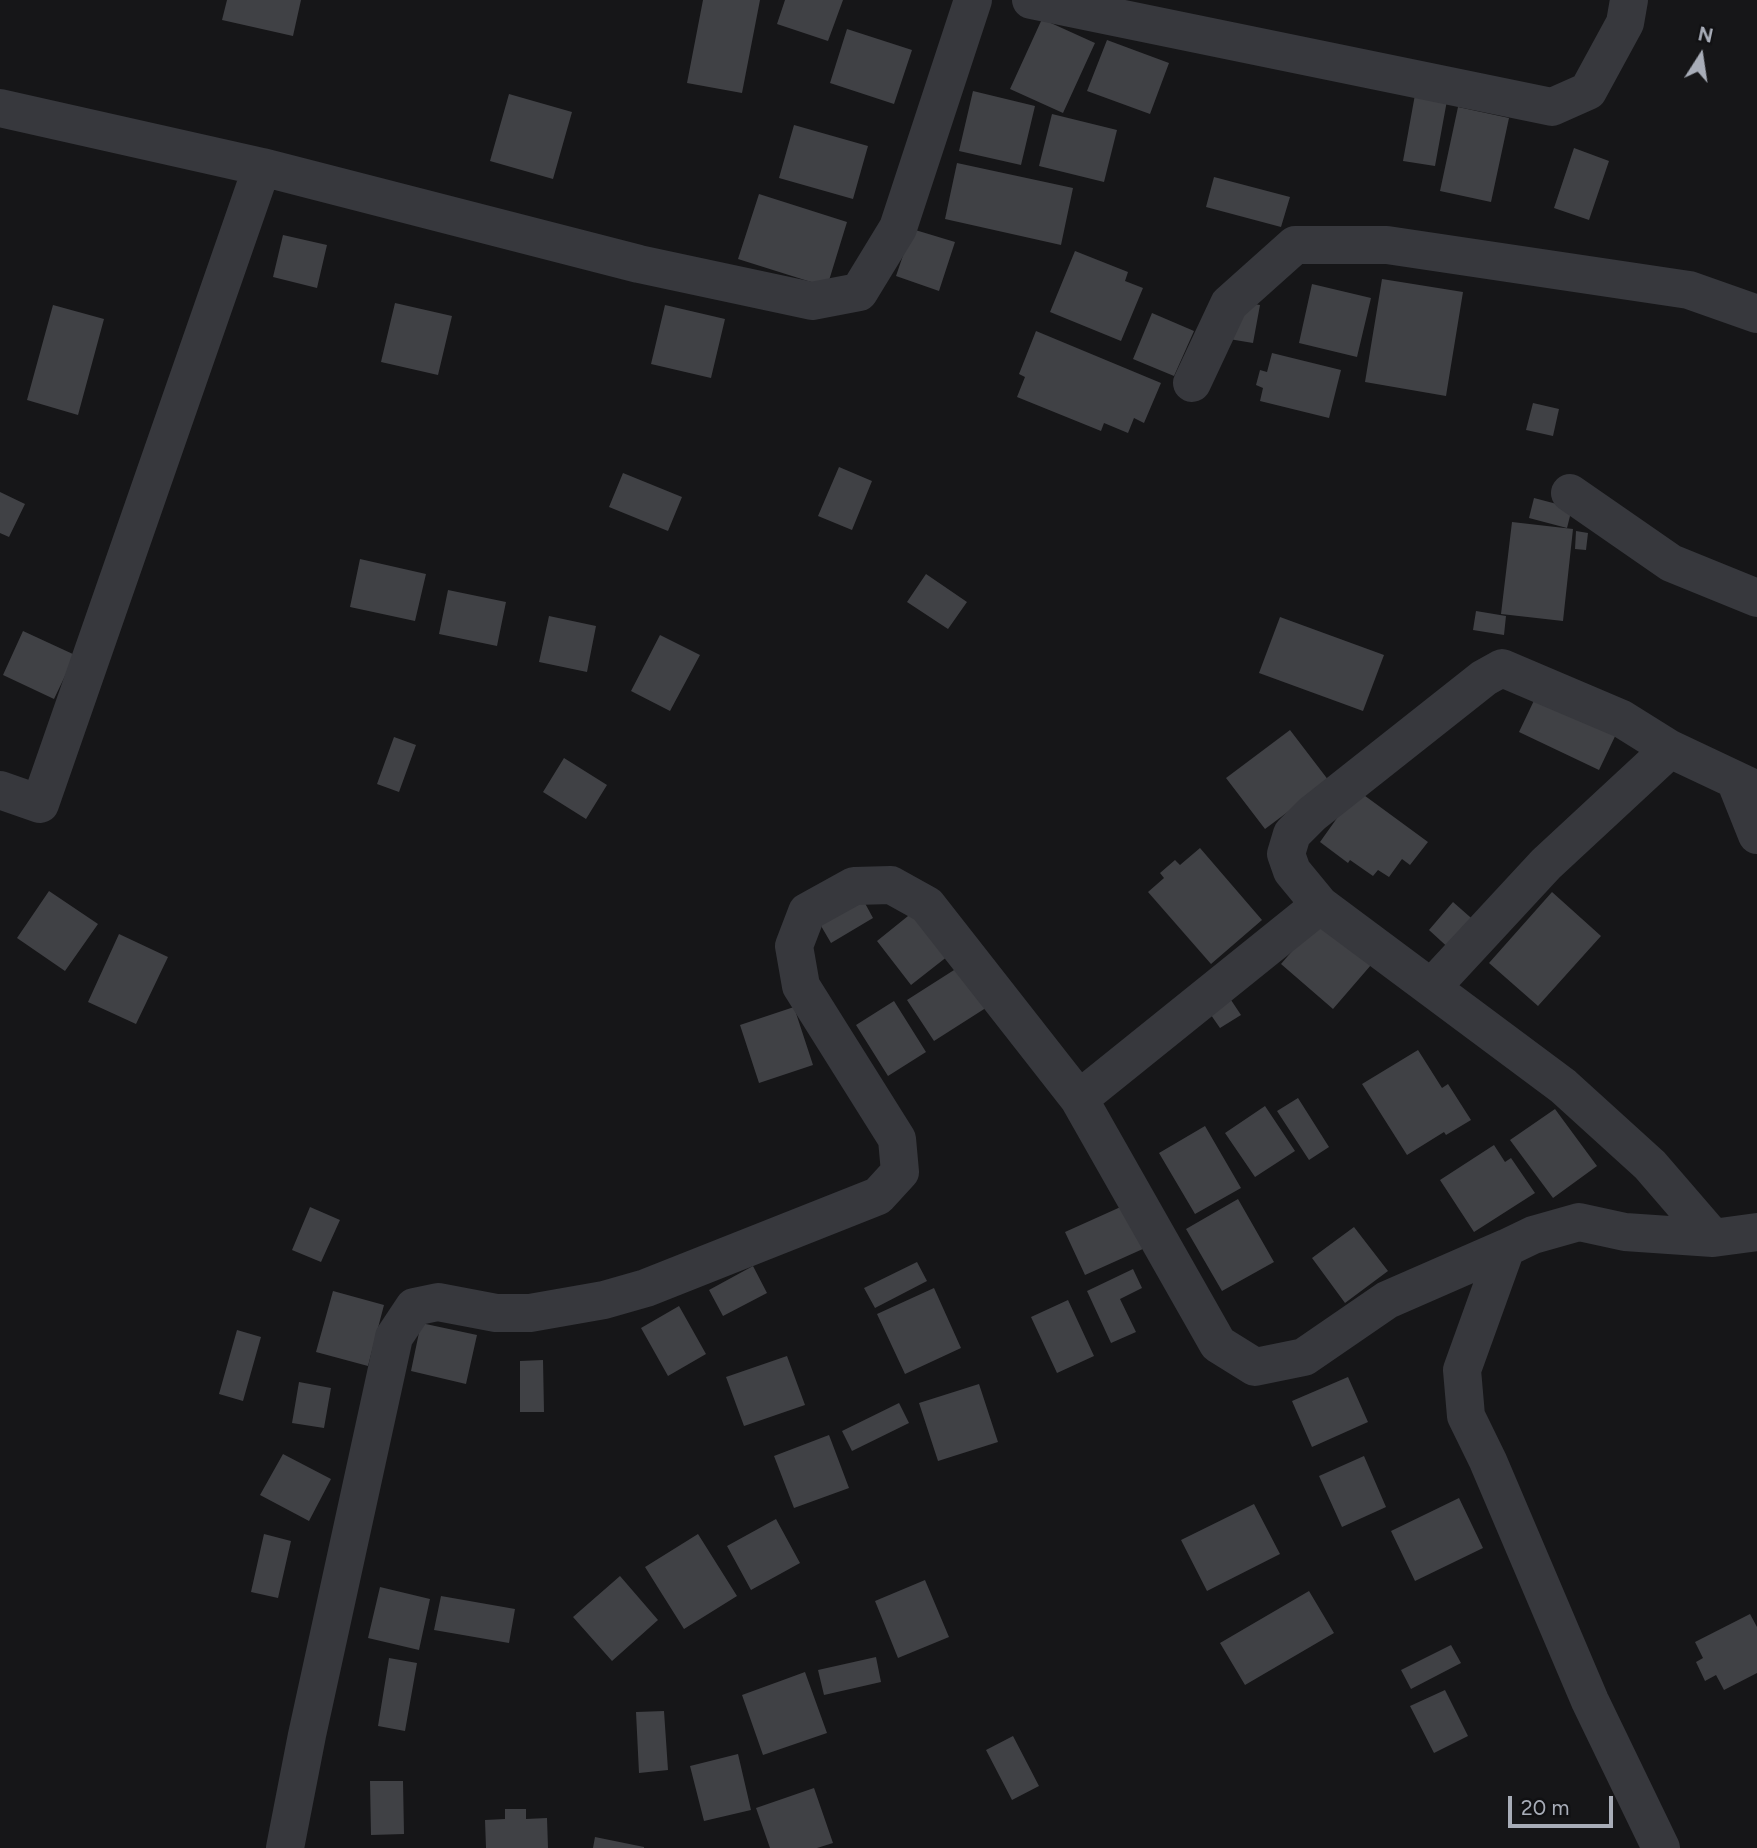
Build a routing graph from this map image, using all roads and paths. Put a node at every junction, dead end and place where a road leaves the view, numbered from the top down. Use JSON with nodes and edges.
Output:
{"nodes":[{"id":1,"x":973,"y":0,"type":"edge"},
{"id":2,"x":1031,"y":0,"type":"edge"},
{"id":3,"x":1629,"y":0,"type":"edge"},
{"id":4,"x":1110,"y":7,"type":"edge"},
{"id":5,"x":0,"y":108,"type":"edge"},
{"id":6,"x":262,"y":167,"type":"junction"},
{"id":7,"x":1757,"y":314,"type":"edge"},
{"id":8,"x":1192,"y":383,"type":"dead end"},
{"id":9,"x":1570,"y":493,"type":"dead end"},
{"id":10,"x":1757,"y":598,"type":"edge"},
{"id":11,"x":1670,"y":750,"type":"junction"},
{"id":12,"x":1746,"y":785,"type":"edge"},
{"id":13,"x":0,"y":790,"type":"edge"},
{"id":14,"x":1757,"y":835,"type":"edge"},
{"id":15,"x":1320,"y":905,"type":"junction"},
{"id":16,"x":1432,"y":987,"type":"junction"},
{"id":17,"x":1079,"y":1099,"type":"junction"},
{"id":18,"x":1757,"y":1233,"type":"edge"},
{"id":19,"x":1713,"y":1238,"type":"junction"},
{"id":20,"x":1506,"y":1248,"type":"junction"},
{"id":21,"x":285,"y":1848,"type":"edge"},
{"id":22,"x":1661,"y":1848,"type":"edge"}],
"edges":[{"from":1,"to":6,"type":"street"},
{"from":2,"to":4,"type":"street"},
{"from":3,"to":4,"type":"street"},
{"from":5,"to":6,"type":"street"},
{"from":6,"to":13,"type":"street"},
{"from":7,"to":8,"type":"street"},
{"from":9,"to":10,"type":"street"},
{"from":11,"to":12,"type":"street"},
{"from":11,"to":15,"type":"street"},
{"from":11,"to":16,"type":"street"},
{"from":12,"to":14,"type":"street"},
{"from":15,"to":16,"type":"street"},
{"from":15,"to":17,"type":"street"},
{"from":16,"to":19,"type":"street"},
{"from":17,"to":20,"type":"street"},
{"from":17,"to":21,"type":"street"},
{"from":18,"to":19,"type":"street"},
{"from":19,"to":20,"type":"street"},
{"from":20,"to":22,"type":"street"}]}
